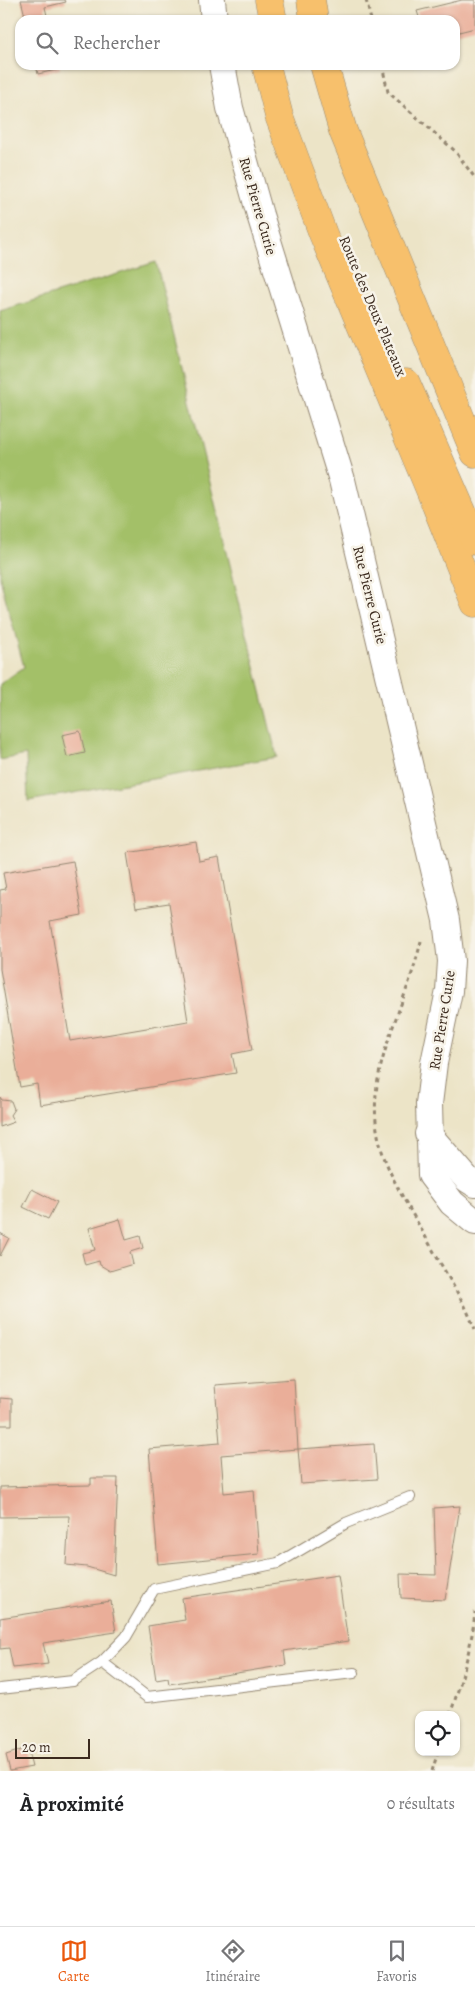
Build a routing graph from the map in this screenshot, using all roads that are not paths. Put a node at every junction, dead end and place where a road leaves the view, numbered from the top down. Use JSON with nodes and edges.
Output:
{"nodes":[{"id":1,"x":212,"y":0,"type":"edge"},
{"id":2,"x":253,"y":0,"type":"edge"},
{"id":3,"x":269,"y":0,"type":"edge"},
{"id":4,"x":311,"y":0,"type":"edge"},
{"id":5,"x":214,"y":15,"type":"edge"},
{"id":6,"x":255,"y":15,"type":"edge"},
{"id":7,"x":271,"y":15,"type":"edge"},
{"id":8,"x":313,"y":15,"type":"edge"},
{"id":9,"x":223,"y":70,"type":"edge"},
{"id":10,"x":267,"y":70,"type":"edge"},
{"id":11,"x":285,"y":70,"type":"edge"},
{"id":12,"x":325,"y":70,"type":"edge"},
{"id":13,"x":354,"y":159,"type":"junction"},
{"id":14,"x":475,"y":410,"type":"edge"},
{"id":15,"x":475,"y":453,"type":"edge"},
{"id":16,"x":475,"y":541,"type":"edge"},
{"id":17,"x":475,"y":603,"type":"edge"},
{"id":18,"x":428,"y":1134,"type":"junction"},
{"id":19,"x":475,"y":1184,"type":"edge"},
{"id":20,"x":475,"y":1222,"type":"edge"},
{"id":21,"x":410,"y":1497,"type":"dead end"},
{"id":22,"x":102,"y":1662,"type":"junction"},
{"id":23,"x":354,"y":1673,"type":"dead end"},
{"id":24,"x":0,"y":1689,"type":"edge"}],
"edges":[{"from":1,"to":5,"type":"street"},
{"from":2,"to":6,"type":"main road"},
{"from":3,"to":7,"type":"main road"},
{"from":4,"to":8,"type":"main road"},
{"from":9,"to":18,"type":"street","name":"Rue Pierre Curie"},
{"from":10,"to":17,"type":"main road"},
{"from":11,"to":16,"type":"main road","name":"Route des Deux Plateaux"},
{"from":12,"to":13,"type":"main road"},
{"from":13,"to":14,"type":"main road"},
{"from":13,"to":15,"type":"main road"},
{"from":18,"to":19,"type":"street"},
{"from":18,"to":20,"type":"street","name":"Rue Pierre Curie"},
{"from":21,"to":22,"type":"lane"},
{"from":22,"to":23,"type":"lane"},
{"from":22,"to":24,"type":"lane"}]}
